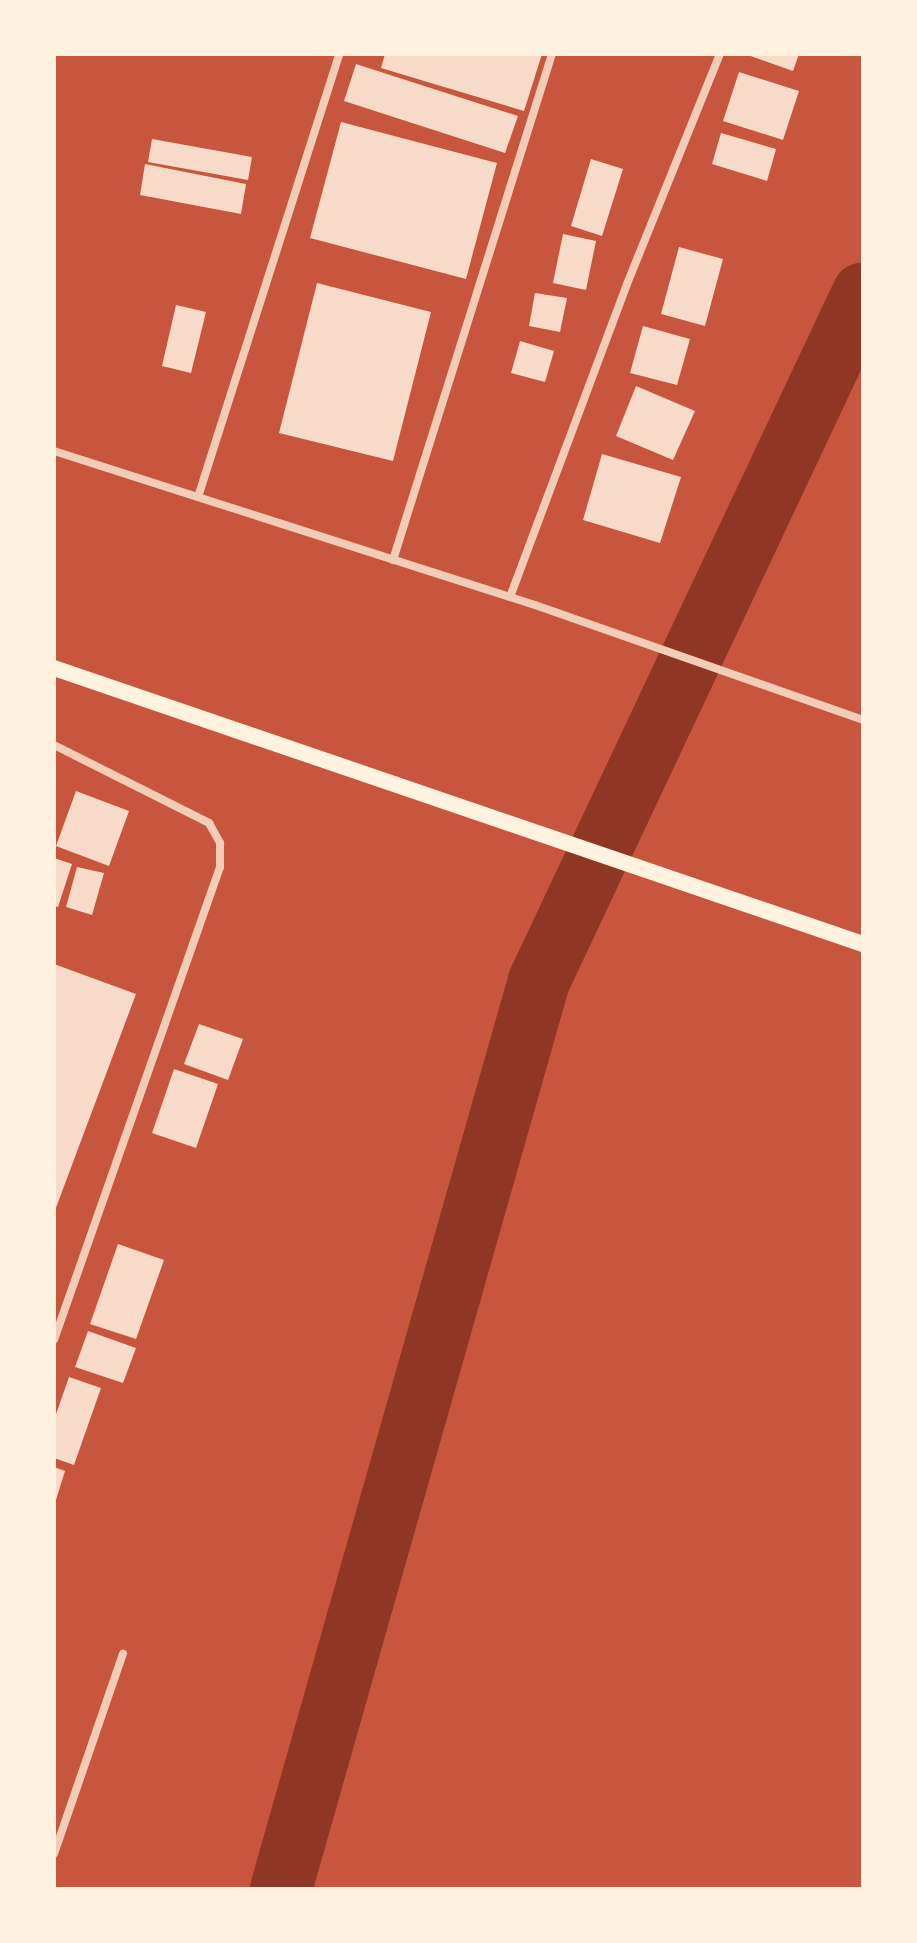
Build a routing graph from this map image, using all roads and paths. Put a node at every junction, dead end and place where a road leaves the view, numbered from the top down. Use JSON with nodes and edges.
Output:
{"nodes":[{"id":1,"x":339,"y":54,"type":"edge"},
{"id":2,"x":552,"y":54,"type":"edge"},
{"id":3,"x":720,"y":54,"type":"edge"},
{"id":4,"x":54,"y":451,"type":"edge"},
{"id":5,"x":198,"y":497,"type":"junction"},
{"id":6,"x":393,"y":560,"type":"junction"},
{"id":7,"x":510,"y":597,"type":"junction"},
{"id":8,"x":54,"y":668,"type":"edge"},
{"id":9,"x":863,"y":720,"type":"edge"},
{"id":10,"x":54,"y":745,"type":"edge"},
{"id":11,"x":863,"y":944,"type":"edge"},
{"id":12,"x":54,"y":1340,"type":"edge"},
{"id":13,"x":123,"y":1654,"type":"dead end"},
{"id":14,"x":54,"y":1854,"type":"edge"}],
"edges":[{"from":1,"to":5,"type":"street"},
{"from":2,"to":6,"type":"street"},
{"from":3,"to":7,"type":"street"},
{"from":4,"to":5,"type":"street"},
{"from":5,"to":6,"type":"street"},
{"from":6,"to":7,"type":"street"},
{"from":7,"to":9,"type":"street"},
{"from":8,"to":11,"type":"main road"},
{"from":10,"to":12,"type":"street"},
{"from":13,"to":14,"type":"street"}]}
